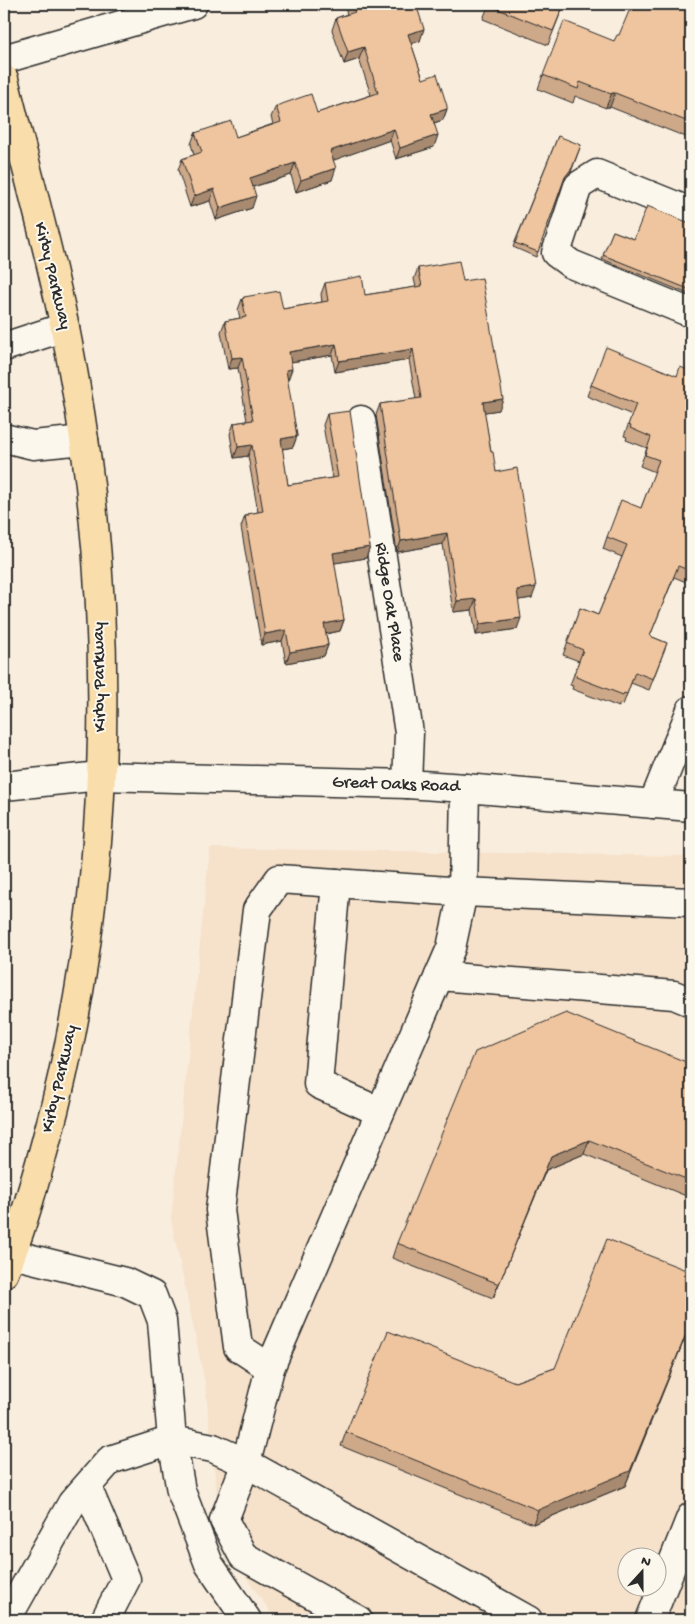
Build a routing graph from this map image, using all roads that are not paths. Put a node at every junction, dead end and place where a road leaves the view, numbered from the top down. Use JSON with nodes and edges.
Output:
{"nodes":[{"id":1,"x":193,"y":4,"type":"edge"},
{"id":2,"x":4,"y":59,"type":"edge"},
{"id":3,"x":4,"y":79,"type":"edge"},
{"id":4,"x":691,"y":212,"type":"edge"},
{"id":5,"x":691,"y":313,"type":"edge"},
{"id":6,"x":65,"y":327,"type":"junction"},
{"id":7,"x":4,"y":347,"type":"edge"},
{"id":8,"x":361,"y":420,"type":"dead end"},
{"id":9,"x":4,"y":438,"type":"edge"},
{"id":10,"x":84,"y":440,"type":"junction"},
{"id":11,"x":691,"y":710,"type":"edge"},
{"id":12,"x":100,"y":776,"type":"junction"},
{"id":13,"x":407,"y":784,"type":"junction"},
{"id":14,"x":4,"y":786,"type":"edge"},
{"id":15,"x":465,"y":788,"type":"junction"},
{"id":16,"x":653,"y":804,"type":"junction"},
{"id":17,"x":691,"y":807,"type":"edge"},
{"id":18,"x":336,"y":883,"type":"junction"},
{"id":19,"x":463,"y":892,"type":"junction"},
{"id":20,"x":691,"y":902,"type":"edge"},
{"id":21,"x":439,"y":976,"type":"junction"},
{"id":22,"x":691,"y":1002,"type":"edge"},
{"id":23,"x":380,"y":1112,"type":"junction"},
{"id":24,"x":6,"y":1260,"type":"edge"},
{"id":25,"x":270,"y":1368,"type":"junction"},
{"id":26,"x":172,"y":1440,"type":"junction"},
{"id":27,"x":246,"y":1463,"type":"junction"},
{"id":28,"x":86,"y":1487,"type":"junction"},
{"id":29,"x":691,"y":1517,"type":"edge"},
{"id":30,"x":6,"y":1620,"type":"edge"},
{"id":31,"x":105,"y":1620,"type":"edge"},
{"id":32,"x":247,"y":1620,"type":"edge"},
{"id":33,"x":358,"y":1620,"type":"edge"},
{"id":34,"x":528,"y":1620,"type":"edge"},
{"id":35,"x":650,"y":1620,"type":"edge"}],
"edges":[{"from":1,"to":2,"type":"street"},
{"from":3,"to":6,"type":"main road","name":"Kirby Parkway"},
{"from":4,"to":5,"type":"street"},
{"from":6,"to":7,"type":"street"},
{"from":6,"to":10,"type":"main road","name":"Kirby Parkway"},
{"from":8,"to":13,"type":"street","name":"Ridge Oak Place"},
{"from":9,"to":10,"type":"street"},
{"from":10,"to":12,"type":"main road","name":"Kirby Parkway"},
{"from":11,"to":16,"type":"street"},
{"from":12,"to":13,"type":"street","name":"Great Oaks Road"},
{"from":12,"to":14,"type":"street","name":"Great Oaks Road"},
{"from":12,"to":24,"type":"main road","name":"Kirby Parkway"},
{"from":13,"to":15,"type":"street","name":"Great Oaks Road"},
{"from":15,"to":16,"type":"street","name":"Great Oaks Road"},
{"from":15,"to":19,"type":"street"},
{"from":16,"to":17,"type":"street","name":"Great Oaks Road"},
{"from":18,"to":19,"type":"street"},
{"from":18,"to":23,"type":"street"},
{"from":18,"to":25,"type":"street"},
{"from":19,"to":20,"type":"street"},
{"from":19,"to":21,"type":"street"},
{"from":21,"to":22,"type":"street"},
{"from":21,"to":23,"type":"street"},
{"from":23,"to":25,"type":"street"},
{"from":24,"to":26,"type":"street"},
{"from":25,"to":27,"type":"street"},
{"from":26,"to":27,"type":"street"},
{"from":26,"to":28,"type":"street"},
{"from":26,"to":32,"type":"street"},
{"from":27,"to":33,"type":"street"},
{"from":27,"to":34,"type":"street"},
{"from":28,"to":30,"type":"street"},
{"from":28,"to":31,"type":"street"},
{"from":29,"to":35,"type":"street"}]}
